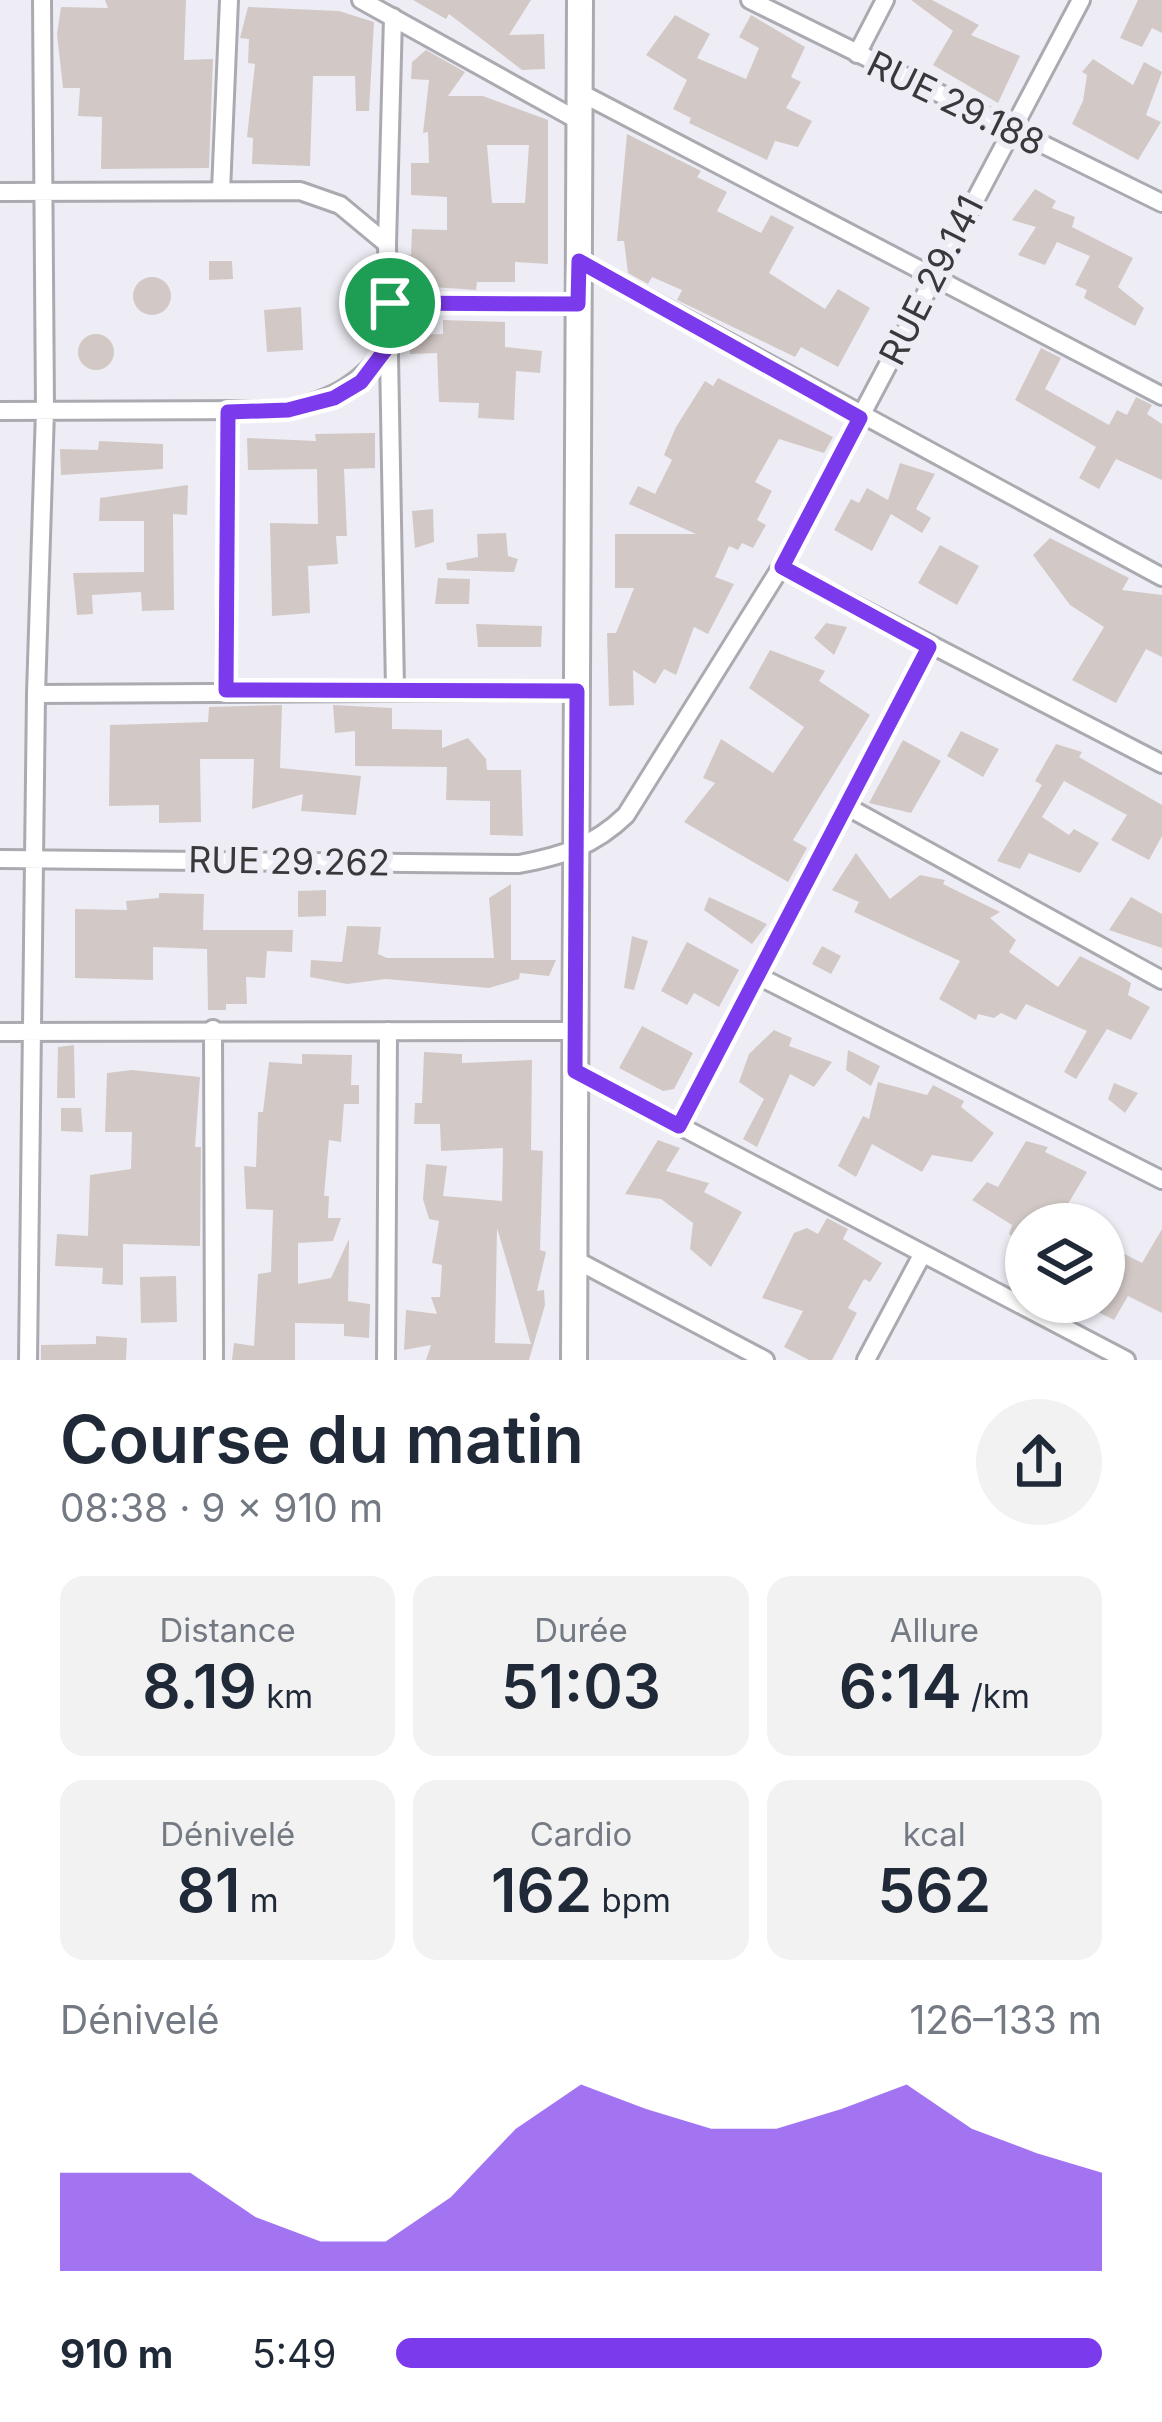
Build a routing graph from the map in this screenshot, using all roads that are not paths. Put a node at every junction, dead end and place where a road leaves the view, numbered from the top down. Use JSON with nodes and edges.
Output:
{"nodes":[{"id":1,"x":42,"y":0,"type":"edge"},
{"id":2,"x":230,"y":0,"type":"edge"},
{"id":3,"x":361,"y":0,"type":"edge"},
{"id":4,"x":580,"y":0,"type":"edge"},
{"id":5,"x":750,"y":0,"type":"edge"},
{"id":6,"x":885,"y":0,"type":"edge"},
{"id":7,"x":1081,"y":0,"type":"edge"},
{"id":8,"x":393,"y":17,"type":"junction"},
{"id":9,"x":857,"y":54,"type":"junction"},
{"id":10,"x":579,"y":92,"type":"junction"},
{"id":11,"x":579,"y":121,"type":"junction"},
{"id":12,"x":1009,"y":130,"type":"junction"},
{"id":13,"x":43,"y":190,"type":"junction"},
{"id":14,"x":220,"y":191,"type":"junction"},
{"id":15,"x":0,"y":192,"type":"edge"},
{"id":16,"x":1161,"y":202,"type":"edge"},
{"id":17,"x":387,"y":244,"type":"junction"},
{"id":18,"x":579,"y":261,"type":"junction"},
{"id":19,"x":932,"y":277,"type":"junction"},
{"id":20,"x":390,"y":303,"type":"junction"},
{"id":21,"x":578,"y":304,"type":"junction"},
{"id":22,"x":389,"y":345,"type":"junction"},
{"id":23,"x":1162,"y":396,"type":"edge"},
{"id":24,"x":0,"y":411,"type":"edge"},
{"id":25,"x":45,"y":412,"type":"junction"},
{"id":26,"x":228,"y":412,"type":"junction"},
{"id":27,"x":860,"y":418,"type":"junction"},
{"id":28,"x":782,"y":567,"type":"junction"},
{"id":29,"x":1162,"y":577,"type":"edge"},
{"id":30,"x":929,"y":647,"type":"junction"},
{"id":31,"x":395,"y":688,"type":"junction"},
{"id":32,"x":226,"y":690,"type":"junction"},
{"id":33,"x":577,"y":691,"type":"junction"},
{"id":34,"x":36,"y":694,"type":"junction"},
{"id":35,"x":1162,"y":764,"type":"edge"},
{"id":36,"x":846,"y":806,"type":"junction"},
{"id":37,"x":576,"y":850,"type":"junction"},
{"id":38,"x":33,"y":858,"type":"junction"},
{"id":39,"x":0,"y":859,"type":"edge"},
{"id":40,"x":758,"y":976,"type":"junction"},
{"id":41,"x":1162,"y":980,"type":"edge"},
{"id":42,"x":213,"y":1029,"type":"junction"},
{"id":43,"x":388,"y":1030,"type":"junction"},
{"id":44,"x":576,"y":1031,"type":"junction"},
{"id":45,"x":0,"y":1032,"type":"edge"},
{"id":46,"x":35,"y":1032,"type":"junction"},
{"id":47,"x":575,"y":1071,"type":"junction"},
{"id":48,"x":679,"y":1126,"type":"junction"},
{"id":49,"x":1162,"y":1180,"type":"edge"},
{"id":50,"x":922,"y":1255,"type":"junction"},
{"id":51,"x":574,"y":1259,"type":"junction"},
{"id":52,"x":28,"y":1360,"type":"edge"},
{"id":53,"x":214,"y":1360,"type":"edge"},
{"id":54,"x":386,"y":1360,"type":"edge"},
{"id":55,"x":574,"y":1360,"type":"edge"},
{"id":56,"x":765,"y":1360,"type":"edge"},
{"id":57,"x":866,"y":1360,"type":"edge"},
{"id":58,"x":1126,"y":1360,"type":"edge"}],
"edges":[{"from":1,"to":13,"type":"street"},
{"from":2,"to":14,"type":"street"},
{"from":3,"to":8,"type":"street"},
{"from":4,"to":10,"type":"street"},
{"from":5,"to":9,"type":"street","name":"RUE 29.188"},
{"from":6,"to":9,"type":"street"},
{"from":7,"to":12,"type":"street","name":"RUE 29.141"},
{"from":8,"to":11,"type":"street"},
{"from":8,"to":17,"type":"street"},
{"from":9,"to":12,"type":"street","name":"RUE 29.188"},
{"from":10,"to":11,"type":"street"},
{"from":10,"to":19,"type":"street"},
{"from":11,"to":18,"type":"street"},
{"from":12,"to":16,"type":"street","name":"RUE 29.188"},
{"from":12,"to":19,"type":"street","name":"RUE 29.141"},
{"from":13,"to":14,"type":"street"},
{"from":13,"to":15,"type":"street"},
{"from":13,"to":25,"type":"street"},
{"from":14,"to":17,"type":"street"},
{"from":17,"to":20,"type":"street"},
{"from":18,"to":21,"type":"street"},
{"from":18,"to":27,"type":"street"},
{"from":19,"to":23,"type":"street"},
{"from":19,"to":27,"type":"street","name":"RUE 29.141"},
{"from":20,"to":21,"type":"street"},
{"from":20,"to":22,"type":"street"},
{"from":21,"to":33,"type":"street"},
{"from":22,"to":26,"type":"street"},
{"from":22,"to":31,"type":"street"},
{"from":24,"to":25,"type":"street"},
{"from":25,"to":26,"type":"street"},
{"from":25,"to":34,"type":"street"},
{"from":26,"to":32,"type":"street"},
{"from":27,"to":28,"type":"street","name":"RUE 29.141"},
{"from":27,"to":29,"type":"street"},
{"from":28,"to":30,"type":"street"},
{"from":28,"to":37,"type":"street","name":"RUE 29.141"},
{"from":30,"to":35,"type":"street"},
{"from":30,"to":36,"type":"street"},
{"from":31,"to":32,"type":"street"},
{"from":31,"to":33,"type":"street"},
{"from":32,"to":34,"type":"street"},
{"from":33,"to":37,"type":"street"},
{"from":34,"to":38,"type":"street"},
{"from":36,"to":40,"type":"street"},
{"from":36,"to":41,"type":"street"},
{"from":37,"to":38,"type":"street","name":"RUE 29.262"},
{"from":37,"to":44,"type":"street"},
{"from":38,"to":39,"type":"street","name":"RUE 29.262"},
{"from":38,"to":46,"type":"street"},
{"from":40,"to":48,"type":"street"},
{"from":40,"to":49,"type":"street"},
{"from":42,"to":43,"type":"street"},
{"from":42,"to":46,"type":"street"},
{"from":42,"to":53,"type":"street"},
{"from":43,"to":44,"type":"street"},
{"from":43,"to":54,"type":"street"},
{"from":44,"to":47,"type":"street"},
{"from":45,"to":46,"type":"street"},
{"from":46,"to":52,"type":"street"},
{"from":47,"to":48,"type":"street"},
{"from":47,"to":51,"type":"street"},
{"from":48,"to":50,"type":"street"},
{"from":50,"to":57,"type":"street"},
{"from":50,"to":58,"type":"street"},
{"from":51,"to":55,"type":"street"},
{"from":51,"to":56,"type":"street"}]}
